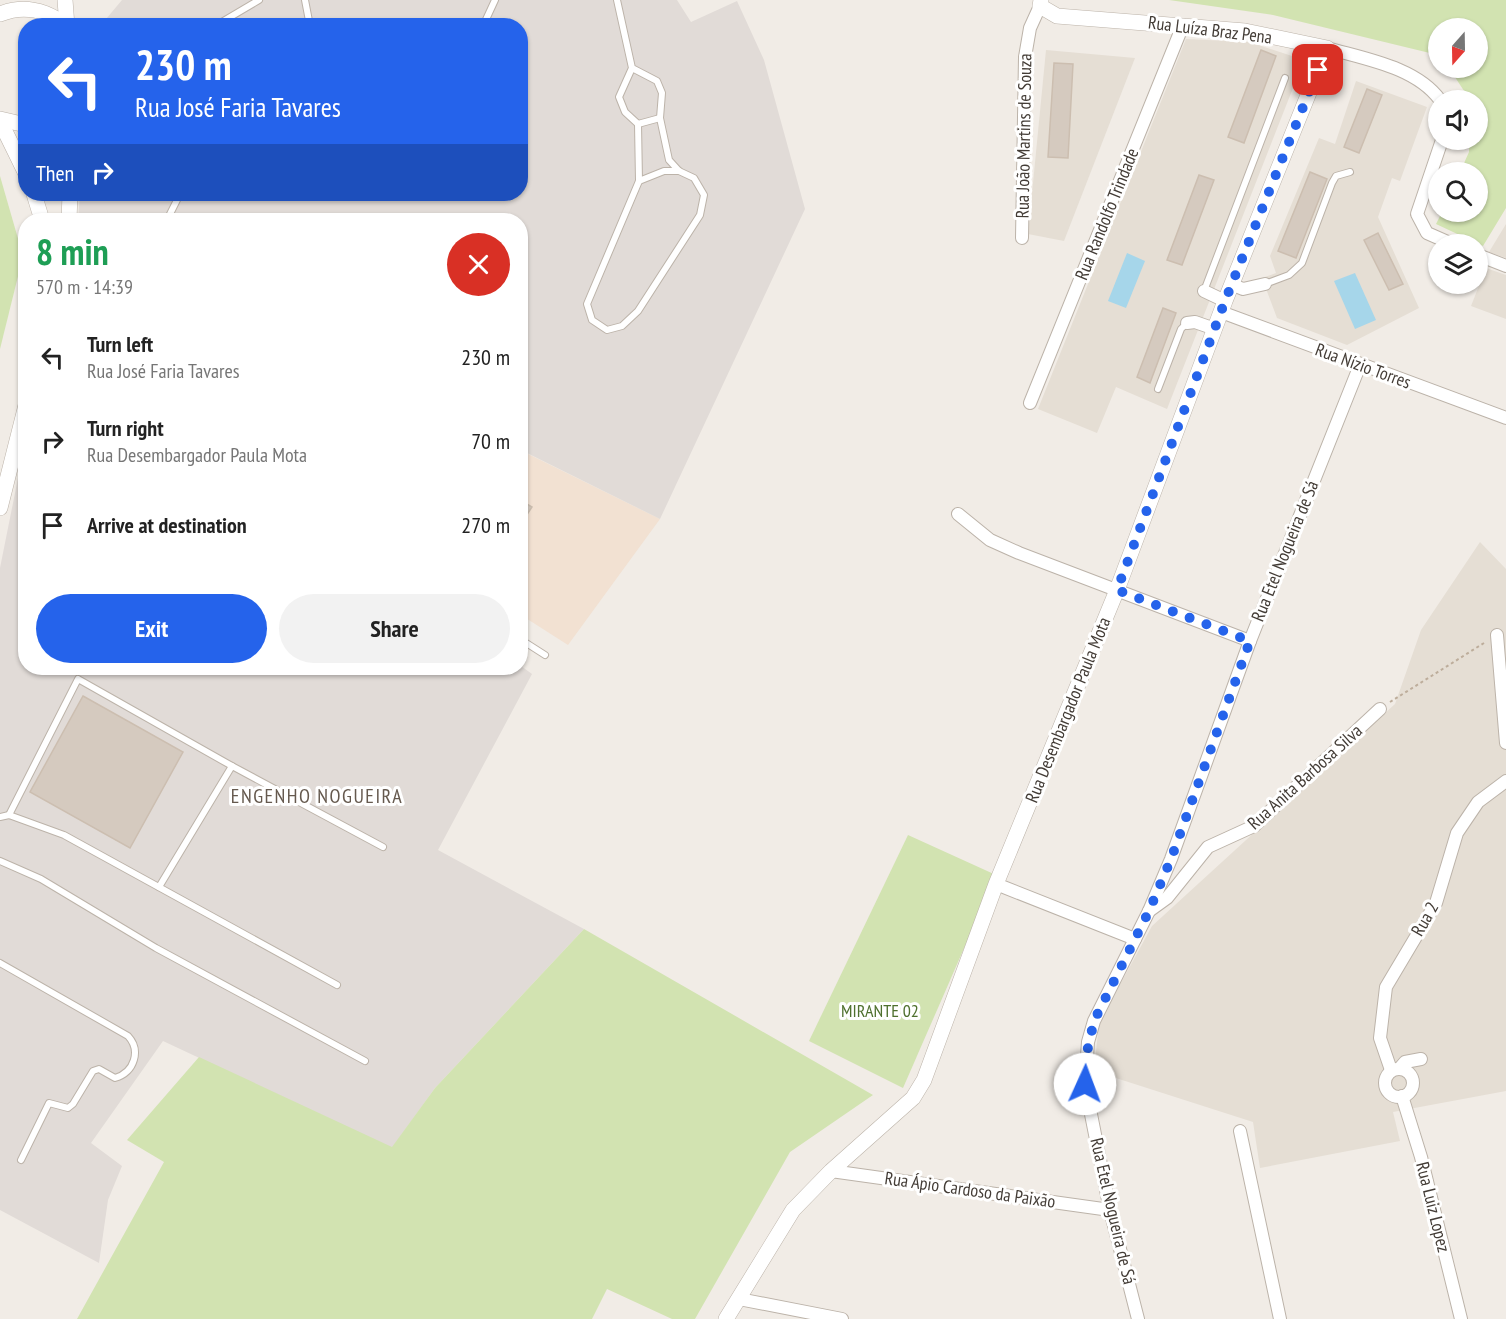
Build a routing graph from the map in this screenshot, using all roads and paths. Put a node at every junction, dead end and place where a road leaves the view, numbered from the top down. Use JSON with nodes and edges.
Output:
{"nodes":[{"id":1,"x":65,"y":0,"type":"edge"},
{"id":2,"x":259,"y":0,"type":"edge"},
{"id":3,"x":305,"y":0,"type":"edge"},
{"id":4,"x":495,"y":0,"type":"edge"},
{"id":5,"x":617,"y":0,"type":"edge"},
{"id":6,"x":1041,"y":3,"type":"edge"},
{"id":7,"x":0,"y":14,"type":"edge"},
{"id":8,"x":57,"y":18,"type":"edge"},
{"id":9,"x":66,"y":18,"type":"edge"},
{"id":10,"x":229,"y":18,"type":"edge"},
{"id":11,"x":308,"y":18,"type":"edge"},
{"id":12,"x":487,"y":18,"type":"edge"},
{"id":13,"x":1183,"y":25,"type":"junction"},
{"id":14,"x":1327,"y":48,"type":"junction"},
{"id":15,"x":632,"y":68,"type":"junction"},
{"id":16,"x":1285,"y":78,"type":"dead end"},
{"id":17,"x":1432,"y":90,"type":"edge"},
{"id":18,"x":660,"y":118,"type":"junction"},
{"id":19,"x":0,"y":120,"type":"edge"},
{"id":20,"x":18,"y":123,"type":"edge"},
{"id":21,"x":638,"y":124,"type":"junction"},
{"id":22,"x":1438,"y":150,"type":"edge"},
{"id":23,"x":18,"y":157,"type":"edge"},
{"id":24,"x":679,"y":171,"type":"junction"},
{"id":25,"x":1350,"y":172,"type":"dead end"},
{"id":26,"x":639,"y":181,"type":"junction"},
{"id":27,"x":1429,"y":234,"type":"edge"},
{"id":28,"x":1022,"y":238,"type":"dead end"},
{"id":29,"x":1488,"y":259,"type":"edge"},
{"id":30,"x":1506,"y":266,"type":"edge"},
{"id":31,"x":1264,"y":284,"type":"joint"},
{"id":32,"x":1233,"y":285,"type":"junction"},
{"id":33,"x":1204,"y":291,"type":"joint"},
{"id":34,"x":1223,"y":307,"type":"junction"},
{"id":35,"x":1187,"y":323,"type":"joint"},
{"id":36,"x":1215,"y":329,"type":"junction"},
{"id":37,"x":1360,"y":365,"type":"junction"},
{"id":38,"x":1158,"y":389,"type":"dead end"},
{"id":39,"x":1030,"y":403,"type":"dead end"},
{"id":40,"x":1506,"y":418,"type":"edge"},
{"id":41,"x":18,"y":463,"type":"edge"},
{"id":42,"x":0,"y":508,"type":"edge"},
{"id":43,"x":958,"y":514,"type":"dead end"},
{"id":44,"x":1117,"y":590,"type":"junction"},
{"id":45,"x":1497,"y":635,"type":"joint"},
{"id":46,"x":1250,"y":641,"type":"junction"},
{"id":47,"x":528,"y":644,"type":"edge"},
{"id":48,"x":545,"y":655,"type":"dead end"},
{"id":49,"x":1380,"y":709,"type":"joint"},
{"id":50,"x":1506,"y":742,"type":"edge"},
{"id":51,"x":232,"y":766,"type":"junction"},
{"id":52,"x":1506,"y":781,"type":"edge"},
{"id":53,"x":9,"y":815,"type":"junction"},
{"id":54,"x":0,"y":817,"type":"edge"},
{"id":55,"x":383,"y":847,"type":"dead end"},
{"id":56,"x":0,"y":861,"type":"edge"},
{"id":57,"x":996,"y":884,"type":"junction"},
{"id":58,"x":159,"y":887,"type":"junction"},
{"id":59,"x":1149,"y":911,"type":"junction"},
{"id":60,"x":1136,"y":939,"type":"junction"},
{"id":61,"x":0,"y":963,"type":"edge"},
{"id":62,"x":337,"y":985,"type":"dead end"},
{"id":63,"x":1421,"y":1059,"type":"dead end"},
{"id":64,"x":364,"y":1061,"type":"dead end"},
{"id":65,"x":1395,"y":1070,"type":"junction"},
{"id":66,"x":1402,"y":1096,"type":"junction"},
{"id":67,"x":1240,"y":1131,"type":"dead end"},
{"id":68,"x":21,"y":1160,"type":"dead end"},
{"id":69,"x":831,"y":1171,"type":"junction"},
{"id":70,"x":1110,"y":1210,"type":"junction"},
{"id":71,"x":739,"y":1299,"type":"junction"},
{"id":72,"x":726,"y":1319,"type":"edge"},
{"id":73,"x":842,"y":1319,"type":"edge"},
{"id":74,"x":1138,"y":1319,"type":"edge"},
{"id":75,"x":1280,"y":1319,"type":"edge"},
{"id":76,"x":1461,"y":1319,"type":"edge"}],
"edges":[{"from":1,"to":9,"type":"street"},
{"from":2,"to":10,"type":"lane"},
{"from":3,"to":11,"type":"lane"},
{"from":4,"to":12,"type":"lane"},
{"from":5,"to":15,"type":"lane"},
{"from":6,"to":13,"type":"street","name":"Rua Luíza Braz Pena"},
{"from":6,"to":28,"type":"street","name":"Rua João Martins de Souza"},
{"from":7,"to":8,"type":"street"},
{"from":13,"to":14,"type":"street","name":"Rua Luíza Braz Pena"},
{"from":13,"to":39,"type":"street","name":"Rua Randolfo Trindade"},
{"from":14,"to":17,"type":"street","name":"Rua Luíza Braz Pena"},
{"from":14,"to":32,"type":"street","name":"Rua Desembargador Paula Mota"},
{"from":15,"to":18,"type":"lane"},
{"from":15,"to":21,"type":"lane"},
{"from":16,"to":33,"type":"lane"},
{"from":18,"to":21,"type":"lane"},
{"from":18,"to":24,"type":"lane"},
{"from":19,"to":20,"type":"street"},
{"from":19,"to":23,"type":"street"},
{"from":21,"to":26,"type":"lane"},
{"from":22,"to":27,"type":"street"},
{"from":24,"to":26,"type":"lane"},
{"from":24,"to":26,"type":"lane"},
{"from":25,"to":31,"type":"lane"},
{"from":29,"to":30,"type":"street"},
{"from":31,"to":32,"type":"street"},
{"from":32,"to":34,"type":"street","name":"Rua Desembargador Paula Mota"},
{"from":33,"to":34,"type":"street","name":"Rua Nízio Torres"},
{"from":34,"to":36,"type":"street","name":"Rua Desembargador Paula Mota"},
{"from":34,"to":37,"type":"street","name":"Rua Nízio Torres"},
{"from":35,"to":36,"type":"street"},
{"from":35,"to":38,"type":"lane"},
{"from":36,"to":44,"type":"street","name":"Rua Desembargador Paula Mota"},
{"from":37,"to":40,"type":"street","name":"Rua Nízio Torres"},
{"from":37,"to":46,"type":"street","name":"Rua Etel Nogueira de Sá"},
{"from":41,"to":42,"type":"street"},
{"from":43,"to":44,"type":"street"},
{"from":44,"to":46,"type":"street"},
{"from":44,"to":57,"type":"street","name":"Rua Desembargador Paula Mota"},
{"from":45,"to":49,"type":"path"},
{"from":45,"to":50,"type":"street"},
{"from":46,"to":59,"type":"street","name":"Rua Etel Nogueira de Sá"},
{"from":47,"to":48,"type":"lane"},
{"from":49,"to":59,"type":"street","name":"Rua Anita Barbosa Silva"},
{"from":51,"to":53,"type":"lane"},
{"from":51,"to":55,"type":"lane"},
{"from":51,"to":58,"type":"lane"},
{"from":52,"to":65,"type":"street","name":"Rua 2"},
{"from":53,"to":54,"type":"lane"},
{"from":53,"to":58,"type":"lane"},
{"from":56,"to":64,"type":"lane"},
{"from":57,"to":60,"type":"street"},
{"from":57,"to":69,"type":"street","name":"Rua Desembargador Paula Mota"},
{"from":58,"to":62,"type":"lane"},
{"from":59,"to":60,"type":"street","name":"Rua Etel Nogueira de Sá"},
{"from":60,"to":70,"type":"street","name":"Rua Etel Nogueira de Sá"},
{"from":61,"to":68,"type":"lane"},
{"from":63,"to":65,"type":"street"},
{"from":65,"to":66,"type":"street"},
{"from":65,"to":66,"type":"street"},
{"from":66,"to":76,"type":"street","name":"Rua Luiz Lopez"},
{"from":67,"to":75,"type":"street"},
{"from":69,"to":70,"type":"street","name":"Rua Ápio Cardoso da Paixão"},
{"from":69,"to":71,"type":"street","name":"Rua Desembargador Paula Mota"},
{"from":70,"to":74,"type":"street","name":"Rua Etel Nogueira de Sá"},
{"from":71,"to":72,"type":"street","name":"Rua Desembargador Paula Mota"},
{"from":71,"to":73,"type":"street"}]}
